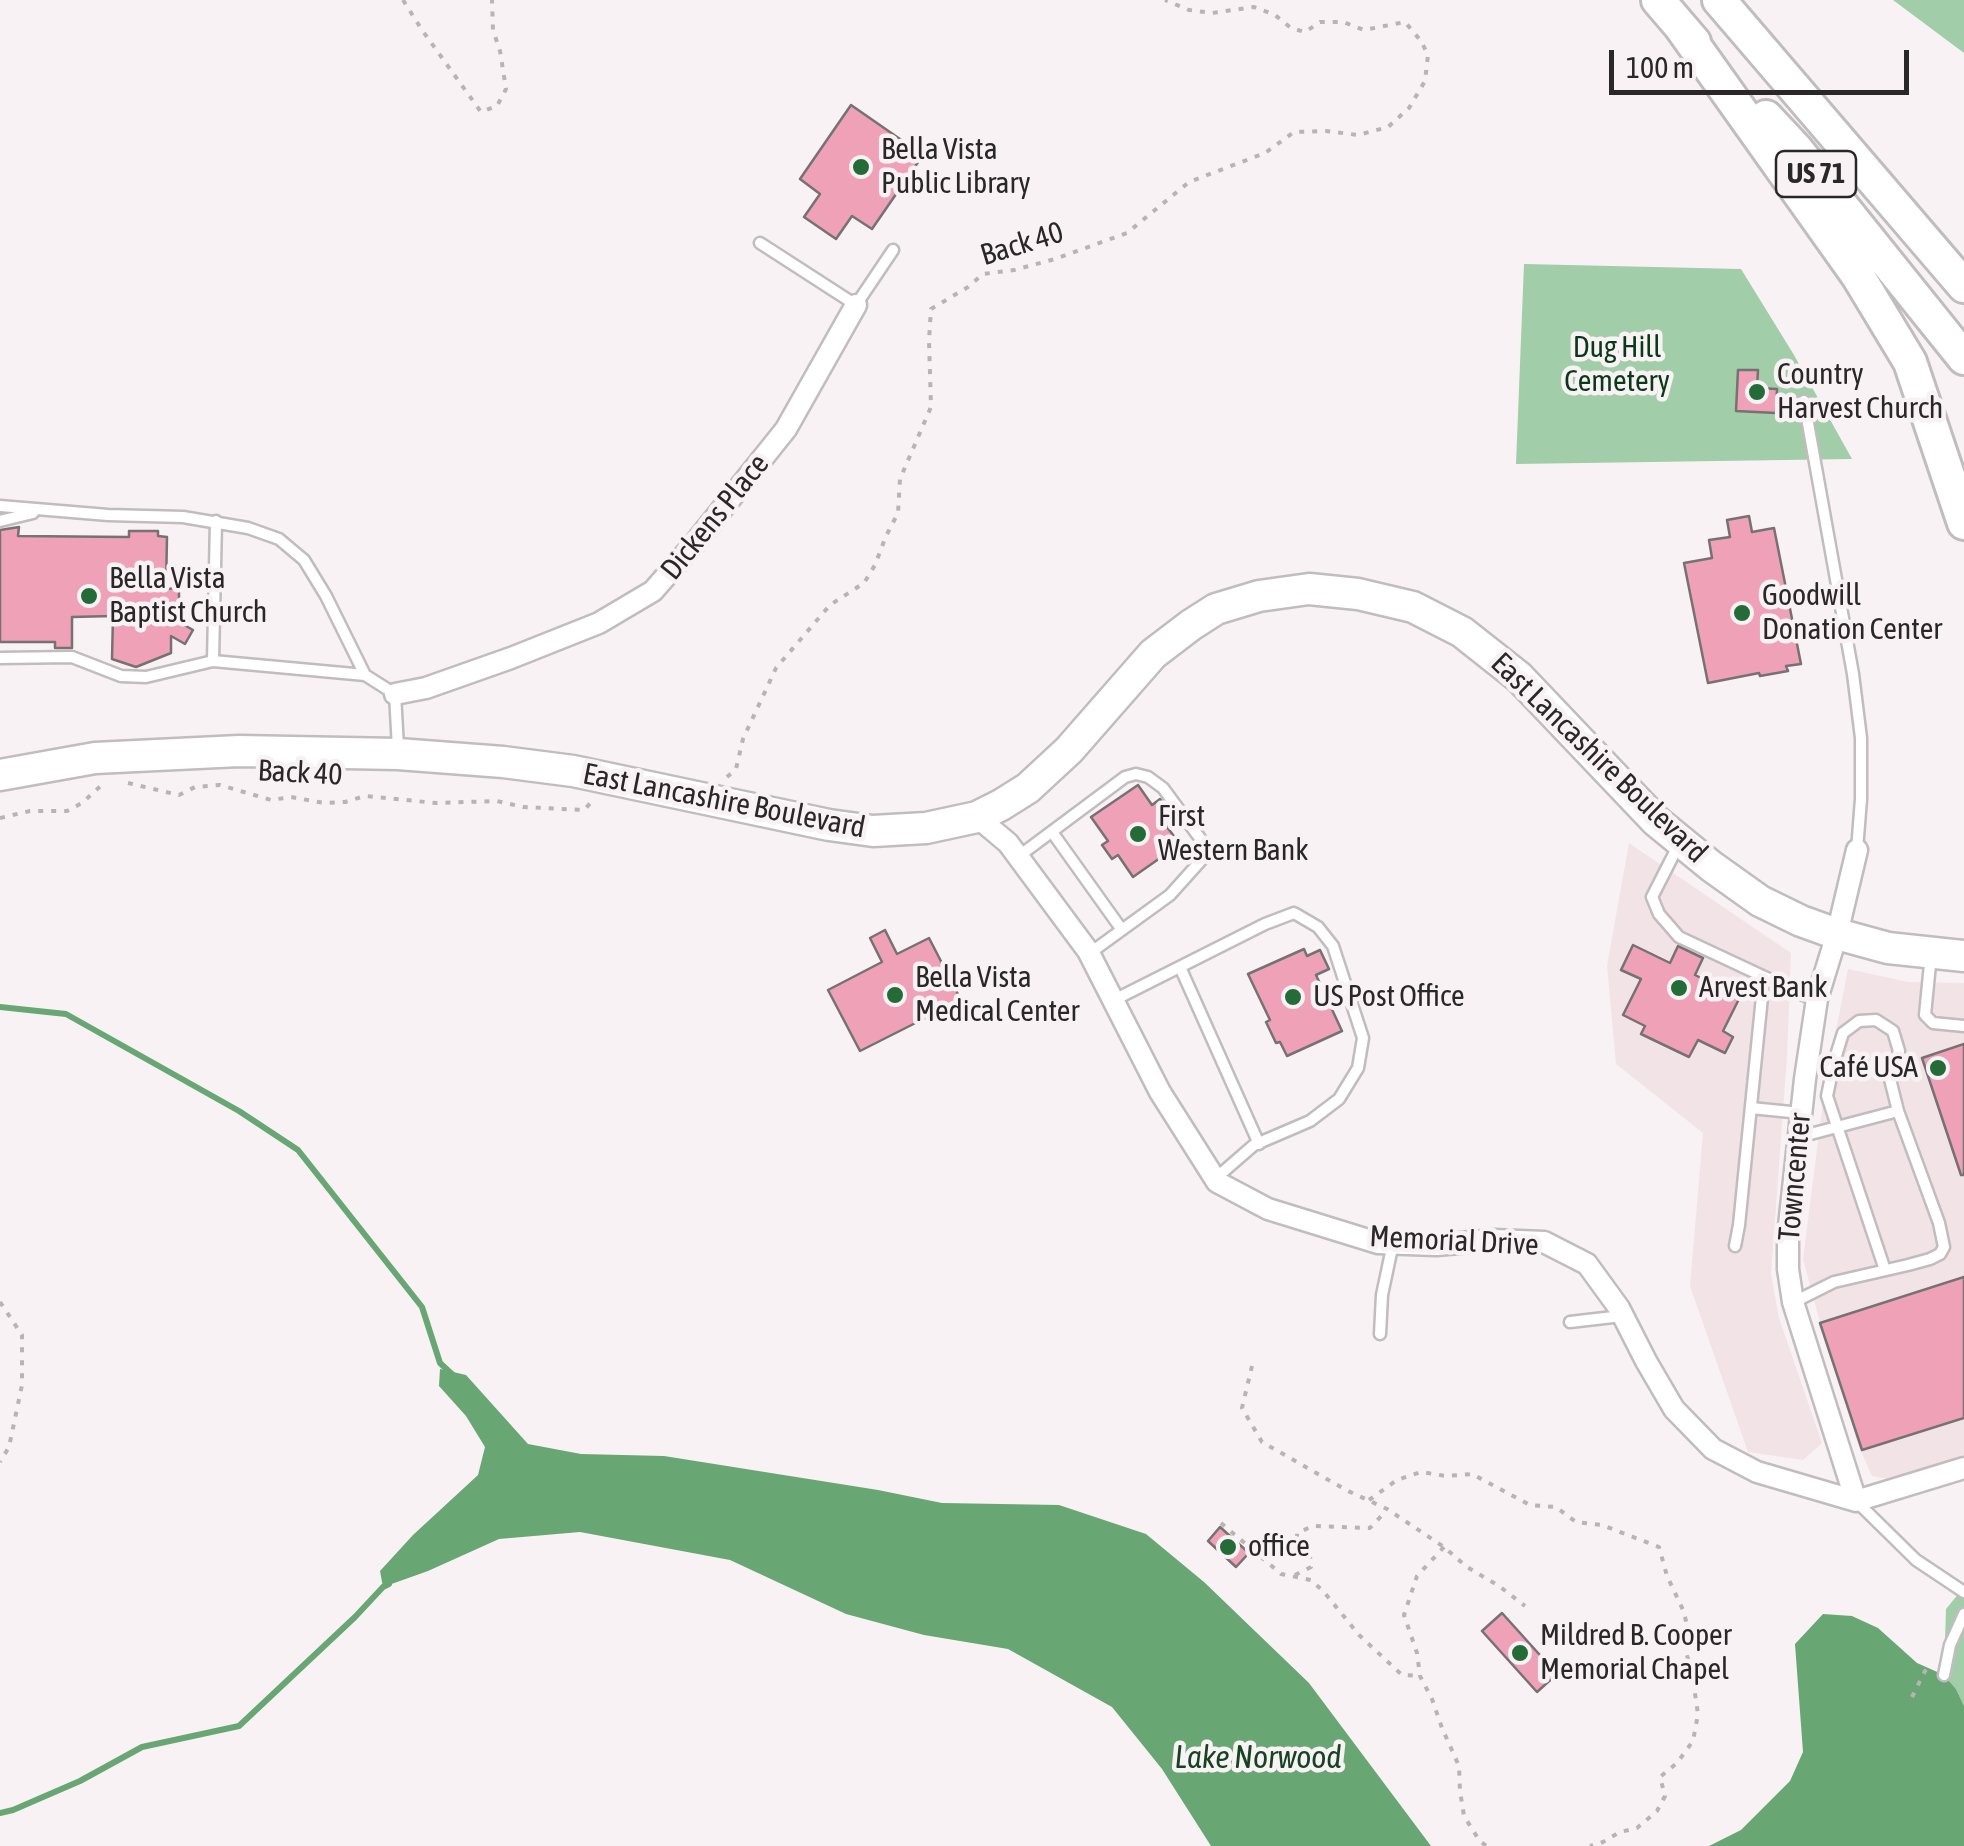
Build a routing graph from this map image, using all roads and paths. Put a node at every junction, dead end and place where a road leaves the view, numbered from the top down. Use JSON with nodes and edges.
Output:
{"nodes":[{"id":1,"x":403,"y":0,"type":"edge"},
{"id":2,"x":492,"y":0,"type":"edge"},
{"id":3,"x":1165,"y":0,"type":"edge"},
{"id":4,"x":1658,"y":0,"type":"edge"},
{"id":5,"x":1719,"y":0,"type":"edge"},
{"id":6,"x":1681,"y":27,"type":"junction"},
{"id":7,"x":1832,"y":130,"type":"junction"},
{"id":8,"x":760,"y":243,"type":"dead end"},
{"id":9,"x":892,"y":250,"type":"dead end"},
{"id":10,"x":1964,"y":259,"type":"edge"},
{"id":11,"x":1964,"y":286,"type":"edge"},
{"id":12,"x":856,"y":305,"type":"junction"},
{"id":13,"x":1964,"y":358,"type":"edge"},
{"id":14,"x":1804,"y":401,"type":"dead end"},
{"id":15,"x":0,"y":506,"type":"edge"},
{"id":16,"x":43,"y":510,"type":"junction"},
{"id":17,"x":0,"y":521,"type":"edge"},
{"id":18,"x":216,"y":521,"type":"junction"},
{"id":19,"x":1964,"y":523,"type":"edge"},
{"id":20,"x":0,"y":658,"type":"edge"},
{"id":21,"x":212,"y":661,"type":"junction"},
{"id":22,"x":364,"y":675,"type":"junction"},
{"id":23,"x":396,"y":694,"type":"junction"},
{"id":24,"x":398,"y":754,"type":"junction"},
{"id":25,"x":0,"y":775,"type":"edge"},
{"id":26,"x":726,"y":778,"type":"dead end"},
{"id":27,"x":598,"y":787,"type":"dead end"},
{"id":28,"x":977,"y":817,"type":"junction"},
{"id":29,"x":0,"y":818,"type":"edge"},
{"id":30,"x":1052,"y":832,"type":"junction"},
{"id":31,"x":1680,"y":840,"type":"junction"},
{"id":32,"x":1857,"y":850,"type":"joint"},
{"id":33,"x":1018,"y":856,"type":"junction"},
{"id":34,"x":1122,"y":930,"type":"junction"},
{"id":35,"x":1838,"y":934,"type":"junction"},
{"id":36,"x":1089,"y":954,"type":"junction"},
{"id":37,"x":1931,"y":954,"type":"junction"},
{"id":38,"x":1964,"y":956,"type":"edge"},
{"id":39,"x":1180,"y":968,"type":"junction"},
{"id":40,"x":1764,"y":977,"type":"junction"},
{"id":41,"x":1112,"y":1001,"type":"junction"},
{"id":42,"x":1817,"y":1001,"type":"junction"},
{"id":43,"x":1964,"y":1026,"type":"edge"},
{"id":44,"x":1751,"y":1108,"type":"junction"},
{"id":45,"x":1898,"y":1111,"type":"junction"},
{"id":46,"x":1801,"y":1113,"type":"junction"},
{"id":47,"x":1836,"y":1126,"type":"junction"},
{"id":48,"x":1799,"y":1137,"type":"junction"},
{"id":49,"x":1259,"y":1144,"type":"junction"},
{"id":50,"x":1215,"y":1178,"type":"junction"},
{"id":51,"x":1393,"y":1243,"type":"junction"},
{"id":52,"x":1735,"y":1246,"type":"dead end"},
{"id":53,"x":1884,"y":1270,"type":"junction"},
{"id":54,"x":0,"y":1302,"type":"edge"},
{"id":55,"x":1794,"y":1302,"type":"junction"},
{"id":56,"x":1623,"y":1316,"type":"junction"},
{"id":57,"x":1570,"y":1322,"type":"dead end"},
{"id":58,"x":1380,"y":1334,"type":"dead end"},
{"id":59,"x":1252,"y":1366,"type":"dead end"},
{"id":60,"x":0,"y":1462,"type":"edge"},
{"id":61,"x":1964,"y":1468,"type":"edge"},
{"id":62,"x":1369,"y":1500,"type":"junction"},
{"id":63,"x":1856,"y":1500,"type":"junction"},
{"id":64,"x":1387,"y":1509,"type":"junction"},
{"id":65,"x":1221,"y":1523,"type":"dead end"},
{"id":66,"x":1444,"y":1547,"type":"junction"},
{"id":67,"x":1295,"y":1575,"type":"junction"},
{"id":68,"x":1964,"y":1592,"type":"edge"},
{"id":69,"x":1525,"y":1606,"type":"dead end"},
{"id":70,"x":1964,"y":1614,"type":"edge"},
{"id":71,"x":1928,"y":1663,"type":"dead end"},
{"id":72,"x":1944,"y":1675,"type":"dead end"},
{"id":73,"x":1420,"y":1676,"type":"junction"},
{"id":74,"x":1912,"y":1697,"type":"dead end"},
{"id":75,"x":1486,"y":1846,"type":"edge"},
{"id":76,"x":1590,"y":1846,"type":"edge"}],
"edges":[{"from":1,"to":2,"type":"path"},
{"from":3,"to":26,"type":"path","name":"Back 40"},
{"from":4,"to":6,"type":"main road","number":"US 71"},
{"from":5,"to":7,"type":"main road","number":"US 71"},
{"from":6,"to":13,"type":"main road","number":"US 71"},
{"from":6,"to":19,"type":"main road"},
{"from":7,"to":10,"type":"main road"},
{"from":7,"to":11,"type":"main road","number":"US 71"},
{"from":8,"to":12,"type":"lane"},
{"from":9,"to":12,"type":"lane"},
{"from":12,"to":23,"type":"street","name":"Dickens Place"},
{"from":14,"to":32,"type":"lane"},
{"from":15,"to":16,"type":"lane"},
{"from":16,"to":17,"type":"lane"},
{"from":16,"to":18,"type":"lane"},
{"from":18,"to":21,"type":"lane"},
{"from":18,"to":22,"type":"lane"},
{"from":20,"to":21,"type":"lane"},
{"from":21,"to":22,"type":"lane"},
{"from":22,"to":23,"type":"lane"},
{"from":23,"to":24,"type":"lane"},
{"from":24,"to":25,"type":"main road","name":"East Lancashire Boulevard"},
{"from":24,"to":28,"type":"main road","name":"East Lancashire Boulevard"},
{"from":27,"to":29,"type":"path","name":"Back 40"},
{"from":28,"to":31,"type":"main road","name":"East Lancashire Boulevard"},
{"from":28,"to":33,"type":"street","name":"Memorial Drive"},
{"from":30,"to":33,"type":"lane"},
{"from":30,"to":34,"type":"lane"},
{"from":30,"to":34,"type":"lane"},
{"from":31,"to":35,"type":"main road","name":"East Lancashire Boulevard"},
{"from":31,"to":40,"type":"lane"},
{"from":32,"to":35,"type":"street","name":"Towncenter"},
{"from":33,"to":36,"type":"street","name":"Memorial Drive"},
{"from":34,"to":36,"type":"lane"},
{"from":35,"to":37,"type":"main road","name":"East Lancashire Boulevard"},
{"from":35,"to":42,"type":"street","name":"Towncenter"},
{"from":36,"to":41,"type":"street","name":"Memorial Drive"},
{"from":37,"to":38,"type":"main road","name":"East Lancashire Boulevard"},
{"from":37,"to":43,"type":"lane"},
{"from":39,"to":41,"type":"lane"},
{"from":39,"to":49,"type":"lane"},
{"from":39,"to":49,"type":"lane"},
{"from":40,"to":42,"type":"lane"},
{"from":40,"to":44,"type":"lane"},
{"from":41,"to":50,"type":"street","name":"Memorial Drive"},
{"from":42,"to":46,"type":"street","name":"Towncenter"},
{"from":44,"to":46,"type":"lane"},
{"from":44,"to":52,"type":"lane"},
{"from":45,"to":47,"type":"lane"},
{"from":45,"to":47,"type":"lane"},
{"from":45,"to":53,"type":"lane"},
{"from":46,"to":48,"type":"street","name":"Towncenter"},
{"from":47,"to":48,"type":"lane"},
{"from":47,"to":53,"type":"lane"},
{"from":48,"to":55,"type":"street","name":"Towncenter"},
{"from":49,"to":50,"type":"lane"},
{"from":50,"to":51,"type":"street","name":"Memorial Drive"},
{"from":51,"to":56,"type":"street","name":"Memorial Drive"},
{"from":51,"to":58,"type":"lane"},
{"from":53,"to":55,"type":"lane"},
{"from":54,"to":60,"type":"path"},
{"from":55,"to":63,"type":"street","name":"Towncenter"},
{"from":56,"to":57,"type":"lane"},
{"from":56,"to":63,"type":"street","name":"Memorial Drive"},
{"from":59,"to":62,"type":"path"},
{"from":61,"to":63,"type":"street"},
{"from":62,"to":64,"type":"path"},
{"from":62,"to":76,"type":"path"},
{"from":63,"to":68,"type":"lane"},
{"from":64,"to":66,"type":"path"},
{"from":64,"to":67,"type":"path"},
{"from":65,"to":67,"type":"path"},
{"from":66,"to":69,"type":"path"},
{"from":66,"to":73,"type":"path"},
{"from":67,"to":73,"type":"path"},
{"from":70,"to":72,"type":"lane"},
{"from":71,"to":74,"type":"path"},
{"from":73,"to":75,"type":"path"}]}
